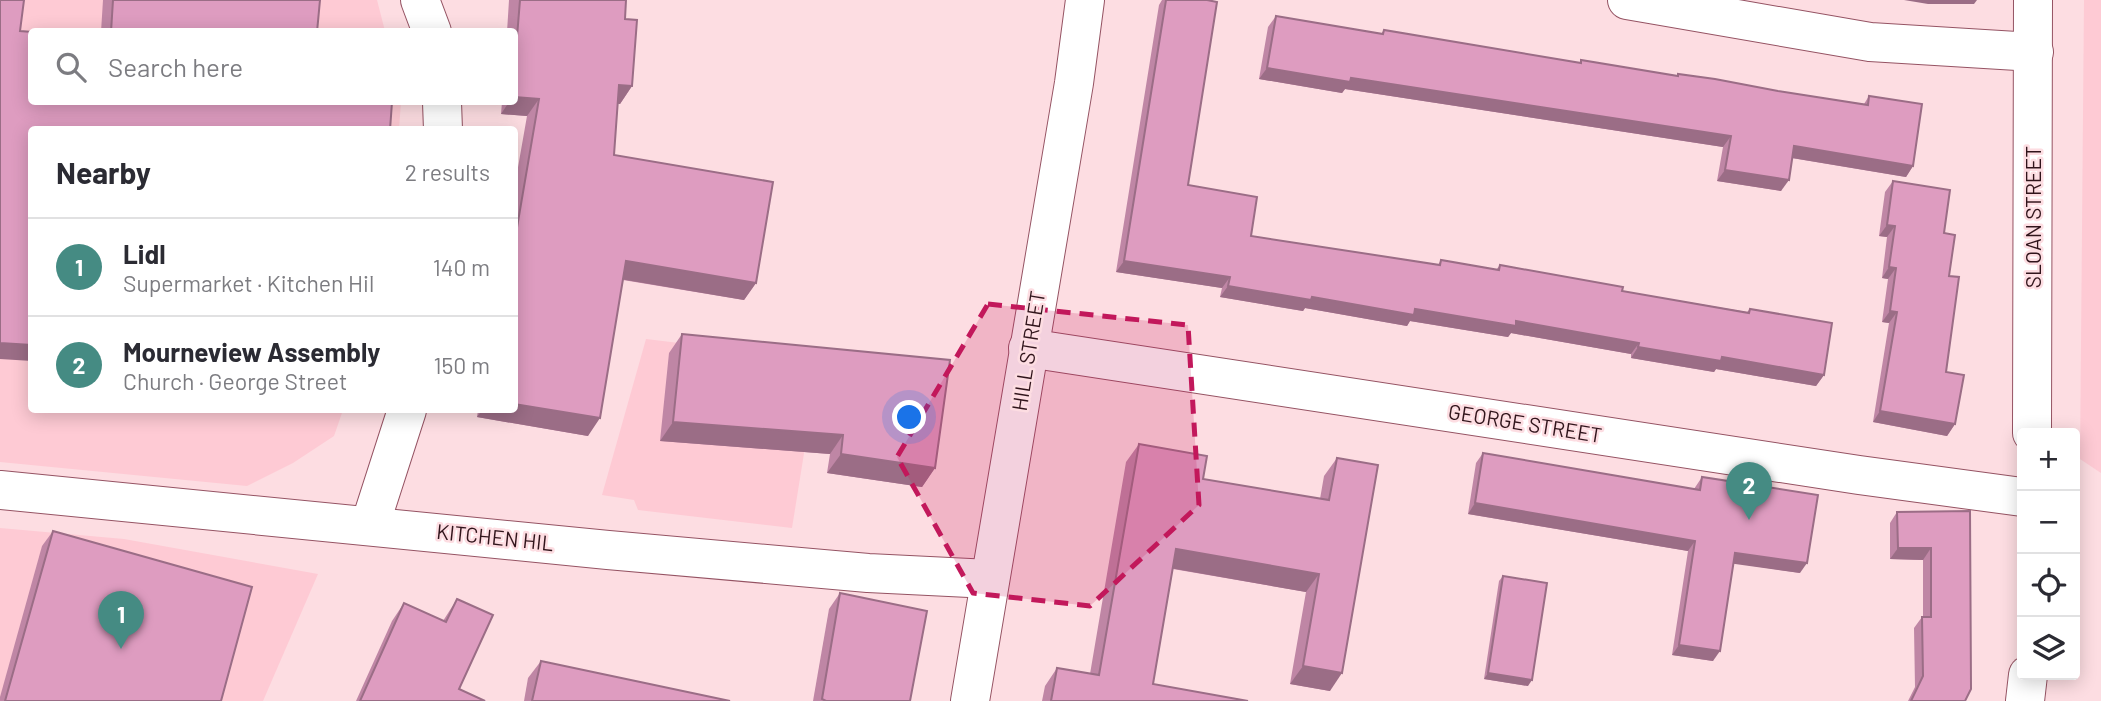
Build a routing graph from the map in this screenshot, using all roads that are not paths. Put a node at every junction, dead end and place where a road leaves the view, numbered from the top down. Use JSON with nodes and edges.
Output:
{"nodes":[{"id":1,"x":420,"y":0,"type":"edge"},
{"id":2,"x":1085,"y":0,"type":"edge"},
{"id":3,"x":1626,"y":0,"type":"edge"},
{"id":4,"x":2033,"y":0,"type":"edge"},
{"id":5,"x":430,"y":28,"type":"edge"},
{"id":6,"x":2034,"y":52,"type":"junction"},
{"id":7,"x":442,"y":105,"type":"edge"},
{"id":8,"x":443,"y":126,"type":"edge"},
{"id":9,"x":1028,"y":348,"type":"junction"},
{"id":10,"x":406,"y":413,"type":"edge"},
{"id":11,"x":2032,"y":428,"type":"edge"},
{"id":12,"x":0,"y":490,"type":"edge"},
{"id":13,"x":2017,"y":495,"type":"edge"},
{"id":14,"x":370,"y":525,"type":"junction"},
{"id":15,"x":990,"y":579,"type":"junction"},
{"id":16,"x":2027,"y":680,"type":"edge"},
{"id":17,"x":970,"y":701,"type":"edge"},
{"id":18,"x":2025,"y":701,"type":"edge"}],
"edges":[{"from":1,"to":5,"type":"street"},
{"from":2,"to":9,"type":"street","name":"HILL STREET"},
{"from":3,"to":6,"type":"street"},
{"from":4,"to":6,"type":"street","name":"SLOAN STREET"},
{"from":6,"to":11,"type":"street","name":"SLOAN STREET"},
{"from":7,"to":8,"type":"street"},
{"from":9,"to":13,"type":"street","name":"GEORGE STREET"},
{"from":9,"to":15,"type":"street","name":"HILL STREET"},
{"from":10,"to":14,"type":"street"},
{"from":12,"to":14,"type":"street","name":"KITCHEN HIL"},
{"from":14,"to":15,"type":"street","name":"KITCHEN HIL"},
{"from":15,"to":17,"type":"street","name":"HILL STREET"},
{"from":16,"to":18,"type":"street"}]}
